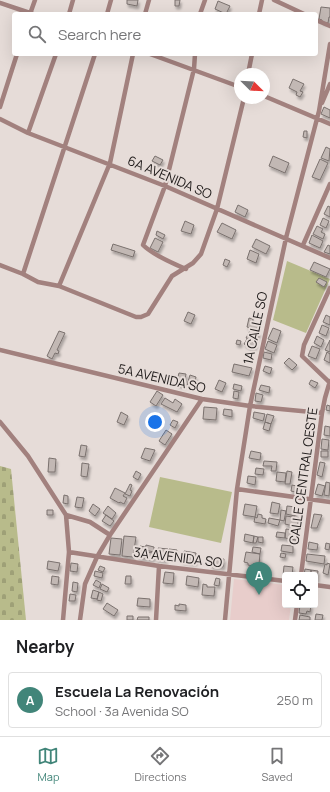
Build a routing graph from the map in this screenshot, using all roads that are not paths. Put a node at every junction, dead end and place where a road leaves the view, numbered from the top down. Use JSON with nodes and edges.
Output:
{"nodes":[{"id":1,"x":35,"y":0,"type":"edge"},
{"id":2,"x":74,"y":0,"type":"edge"},
{"id":3,"x":111,"y":0,"type":"edge"},
{"id":4,"x":149,"y":0,"type":"edge"},
{"id":5,"x":205,"y":0,"type":"edge"},
{"id":6,"x":262,"y":0,"type":"edge"},
{"id":7,"x":274,"y":0,"type":"edge"},
{"id":8,"x":0,"y":3,"type":"edge"},
{"id":9,"x":25,"y":12,"type":"edge"},
{"id":10,"x":32,"y":12,"type":"edge"},
{"id":11,"x":70,"y":12,"type":"edge"},
{"id":12,"x":108,"y":12,"type":"edge"},
{"id":13,"x":146,"y":12,"type":"edge"},
{"id":14,"x":201,"y":12,"type":"edge"},
{"id":15,"x":259,"y":12,"type":"edge"},
{"id":16,"x":300,"y":12,"type":"edge"},
{"id":17,"x":318,"y":21,"type":"edge"},
{"id":18,"x":330,"y":26,"type":"edge"},
{"id":19,"x":330,"y":44,"type":"edge"},
{"id":20,"x":16,"y":56,"type":"edge"},
{"id":21,"x":55,"y":56,"type":"edge"},
{"id":22,"x":94,"y":56,"type":"edge"},
{"id":23,"x":133,"y":56,"type":"edge"},
{"id":24,"x":156,"y":56,"type":"edge"},
{"id":25,"x":195,"y":56,"type":"edge"},
{"id":26,"x":252,"y":56,"type":"edge"},
{"id":27,"x":249,"y":68,"type":"edge"},
{"id":28,"x":194,"y":69,"type":"junction"},
{"id":29,"x":330,"y":84,"type":"edge"},
{"id":30,"x":234,"y":85,"type":"edge"},
{"id":31,"x":270,"y":98,"type":"edge"},
{"id":32,"x":243,"y":104,"type":"edge"},
{"id":33,"x":0,"y":107,"type":"edge"},
{"id":34,"x":319,"y":111,"type":"junction"},
{"id":35,"x":317,"y":118,"type":"junction"},
{"id":36,"x":0,"y":119,"type":"edge"},
{"id":37,"x":330,"y":124,"type":"edge"},
{"id":38,"x":28,"y":133,"type":"junction"},
{"id":39,"x":64,"y":146,"type":"junction"},
{"id":40,"x":110,"y":163,"type":"junction"},
{"id":41,"x":330,"y":184,"type":"edge"},
{"id":42,"x":165,"y":186,"type":"junction"},
{"id":43,"x":217,"y":209,"type":"junction"},
{"id":44,"x":286,"y":238,"type":"junction"},
{"id":45,"x":303,"y":245,"type":"junction"},
{"id":46,"x":330,"y":258,"type":"edge"},
{"id":47,"x":0,"y":265,"type":"edge"},
{"id":48,"x":186,"y":269,"type":"junction"},
{"id":49,"x":23,"y":274,"type":"junction"},
{"id":50,"x":58,"y":286,"type":"junction"},
{"id":51,"x":330,"y":288,"type":"edge"},
{"id":52,"x":0,"y":350,"type":"edge"},
{"id":53,"x":330,"y":382,"type":"edge"},
{"id":54,"x":202,"y":399,"type":"junction"},
{"id":55,"x":250,"y":406,"type":"junction"},
{"id":56,"x":322,"y":413,"type":"junction"},
{"id":57,"x":0,"y":422,"type":"edge"},
{"id":58,"x":237,"y":489,"type":"junction"},
{"id":59,"x":310,"y":499,"type":"junction"},
{"id":60,"x":330,"y":502,"type":"edge"},
{"id":61,"x":66,"y":516,"type":"junction"},
{"id":62,"x":110,"y":535,"type":"junction"},
{"id":63,"x":69,"y":552,"type":"junction"},
{"id":64,"x":97,"y":557,"type":"junction"},
{"id":65,"x":159,"y":566,"type":"junction"},
{"id":66,"x":301,"y":572,"type":"edge"},
{"id":67,"x":229,"y":574,"type":"junction"},
{"id":68,"x":282,"y":581,"type":"edge"},
{"id":69,"x":318,"y":585,"type":"edge"},
{"id":70,"x":330,"y":587,"type":"edge"},
{"id":71,"x":297,"y":608,"type":"edge"},
{"id":72,"x":64,"y":620,"type":"edge"},
{"id":73,"x":80,"y":620,"type":"edge"},
{"id":74,"x":156,"y":620,"type":"edge"},
{"id":75,"x":224,"y":620,"type":"edge"},
{"id":76,"x":295,"y":620,"type":"edge"}],
"edges":[{"from":1,"to":10,"type":"street"},
{"from":2,"to":11,"type":"street"},
{"from":3,"to":12,"type":"street"},
{"from":4,"to":13,"type":"street"},
{"from":5,"to":14,"type":"street"},
{"from":6,"to":15,"type":"street"},
{"from":7,"to":16,"type":"street"},
{"from":8,"to":9,"type":"street"},
{"from":17,"to":18,"type":"street"},
{"from":19,"to":34,"type":"street","name":"1A CALLE SO"},
{"from":20,"to":33,"type":"street"},
{"from":21,"to":38,"type":"street"},
{"from":22,"to":39,"type":"street"},
{"from":23,"to":40,"type":"street"},
{"from":24,"to":28,"type":"street"},
{"from":25,"to":28,"type":"street"},
{"from":26,"to":27,"type":"street"},
{"from":28,"to":30,"type":"street"},
{"from":28,"to":42,"type":"street"},
{"from":29,"to":34,"type":"street"},
{"from":31,"to":35,"type":"street"},
{"from":32,"to":43,"type":"street"},
{"from":34,"to":35,"type":"street","name":"1A CALLE SO"},
{"from":35,"to":37,"type":"street"},
{"from":35,"to":44,"type":"street","name":"1A CALLE SO"},
{"from":36,"to":38,"type":"street","name":"6A AVENIDA SO"},
{"from":38,"to":39,"type":"street","name":"6A AVENIDA SO"},
{"from":39,"to":40,"type":"street","name":"6A AVENIDA SO"},
{"from":39,"to":49,"type":"street"},
{"from":40,"to":42,"type":"street","name":"6A AVENIDA SO"},
{"from":40,"to":50,"type":"street"},
{"from":41,"to":45,"type":"street"},
{"from":42,"to":43,"type":"street","name":"6A AVENIDA SO"},
{"from":42,"to":48,"type":"street"},
{"from":43,"to":44,"type":"street","name":"6A AVENIDA SO"},
{"from":43,"to":48,"type":"street"},
{"from":44,"to":45,"type":"street","name":"6A AVENIDA SO"},
{"from":44,"to":55,"type":"street","name":"1A CALLE SO"},
{"from":45,"to":46,"type":"street","name":"6A AVENIDA SO"},
{"from":47,"to":49,"type":"street"},
{"from":48,"to":50,"type":"street"},
{"from":49,"to":50,"type":"street"},
{"from":51,"to":53,"type":"street"},
{"from":52,"to":54,"type":"street","name":"5A AVENIDA SO"},
{"from":53,"to":56,"type":"street","name":"CALLE CENTRAL OESTE"},
{"from":54,"to":55,"type":"street","name":"5A AVENIDA SO"},
{"from":54,"to":62,"type":"street"},
{"from":55,"to":56,"type":"street","name":"5A AVENIDA SO"},
{"from":55,"to":58,"type":"street","name":"1A CALLE SO"},
{"from":56,"to":59,"type":"street","name":"CALLE CENTRAL OESTE"},
{"from":57,"to":61,"type":"street"},
{"from":58,"to":59,"type":"street"},
{"from":58,"to":67,"type":"street","name":"1A CALLE SO"},
{"from":59,"to":60,"type":"street"},
{"from":59,"to":66,"type":"street","name":"CALLE CENTRAL OESTE"},
{"from":61,"to":62,"type":"street"},
{"from":61,"to":63,"type":"street"},
{"from":62,"to":64,"type":"street"},
{"from":63,"to":64,"type":"street","name":"3A AVENIDA SO"},
{"from":63,"to":72,"type":"street"},
{"from":64,"to":65,"type":"street","name":"3A AVENIDA SO"},
{"from":64,"to":73,"type":"street"},
{"from":65,"to":67,"type":"street","name":"3A AVENIDA SO"},
{"from":65,"to":74,"type":"street"},
{"from":67,"to":68,"type":"street","name":"3A AVENIDA SO"},
{"from":67,"to":75,"type":"street","name":"1A CALLE SO"},
{"from":69,"to":70,"type":"street"},
{"from":71,"to":76,"type":"street"}]}
